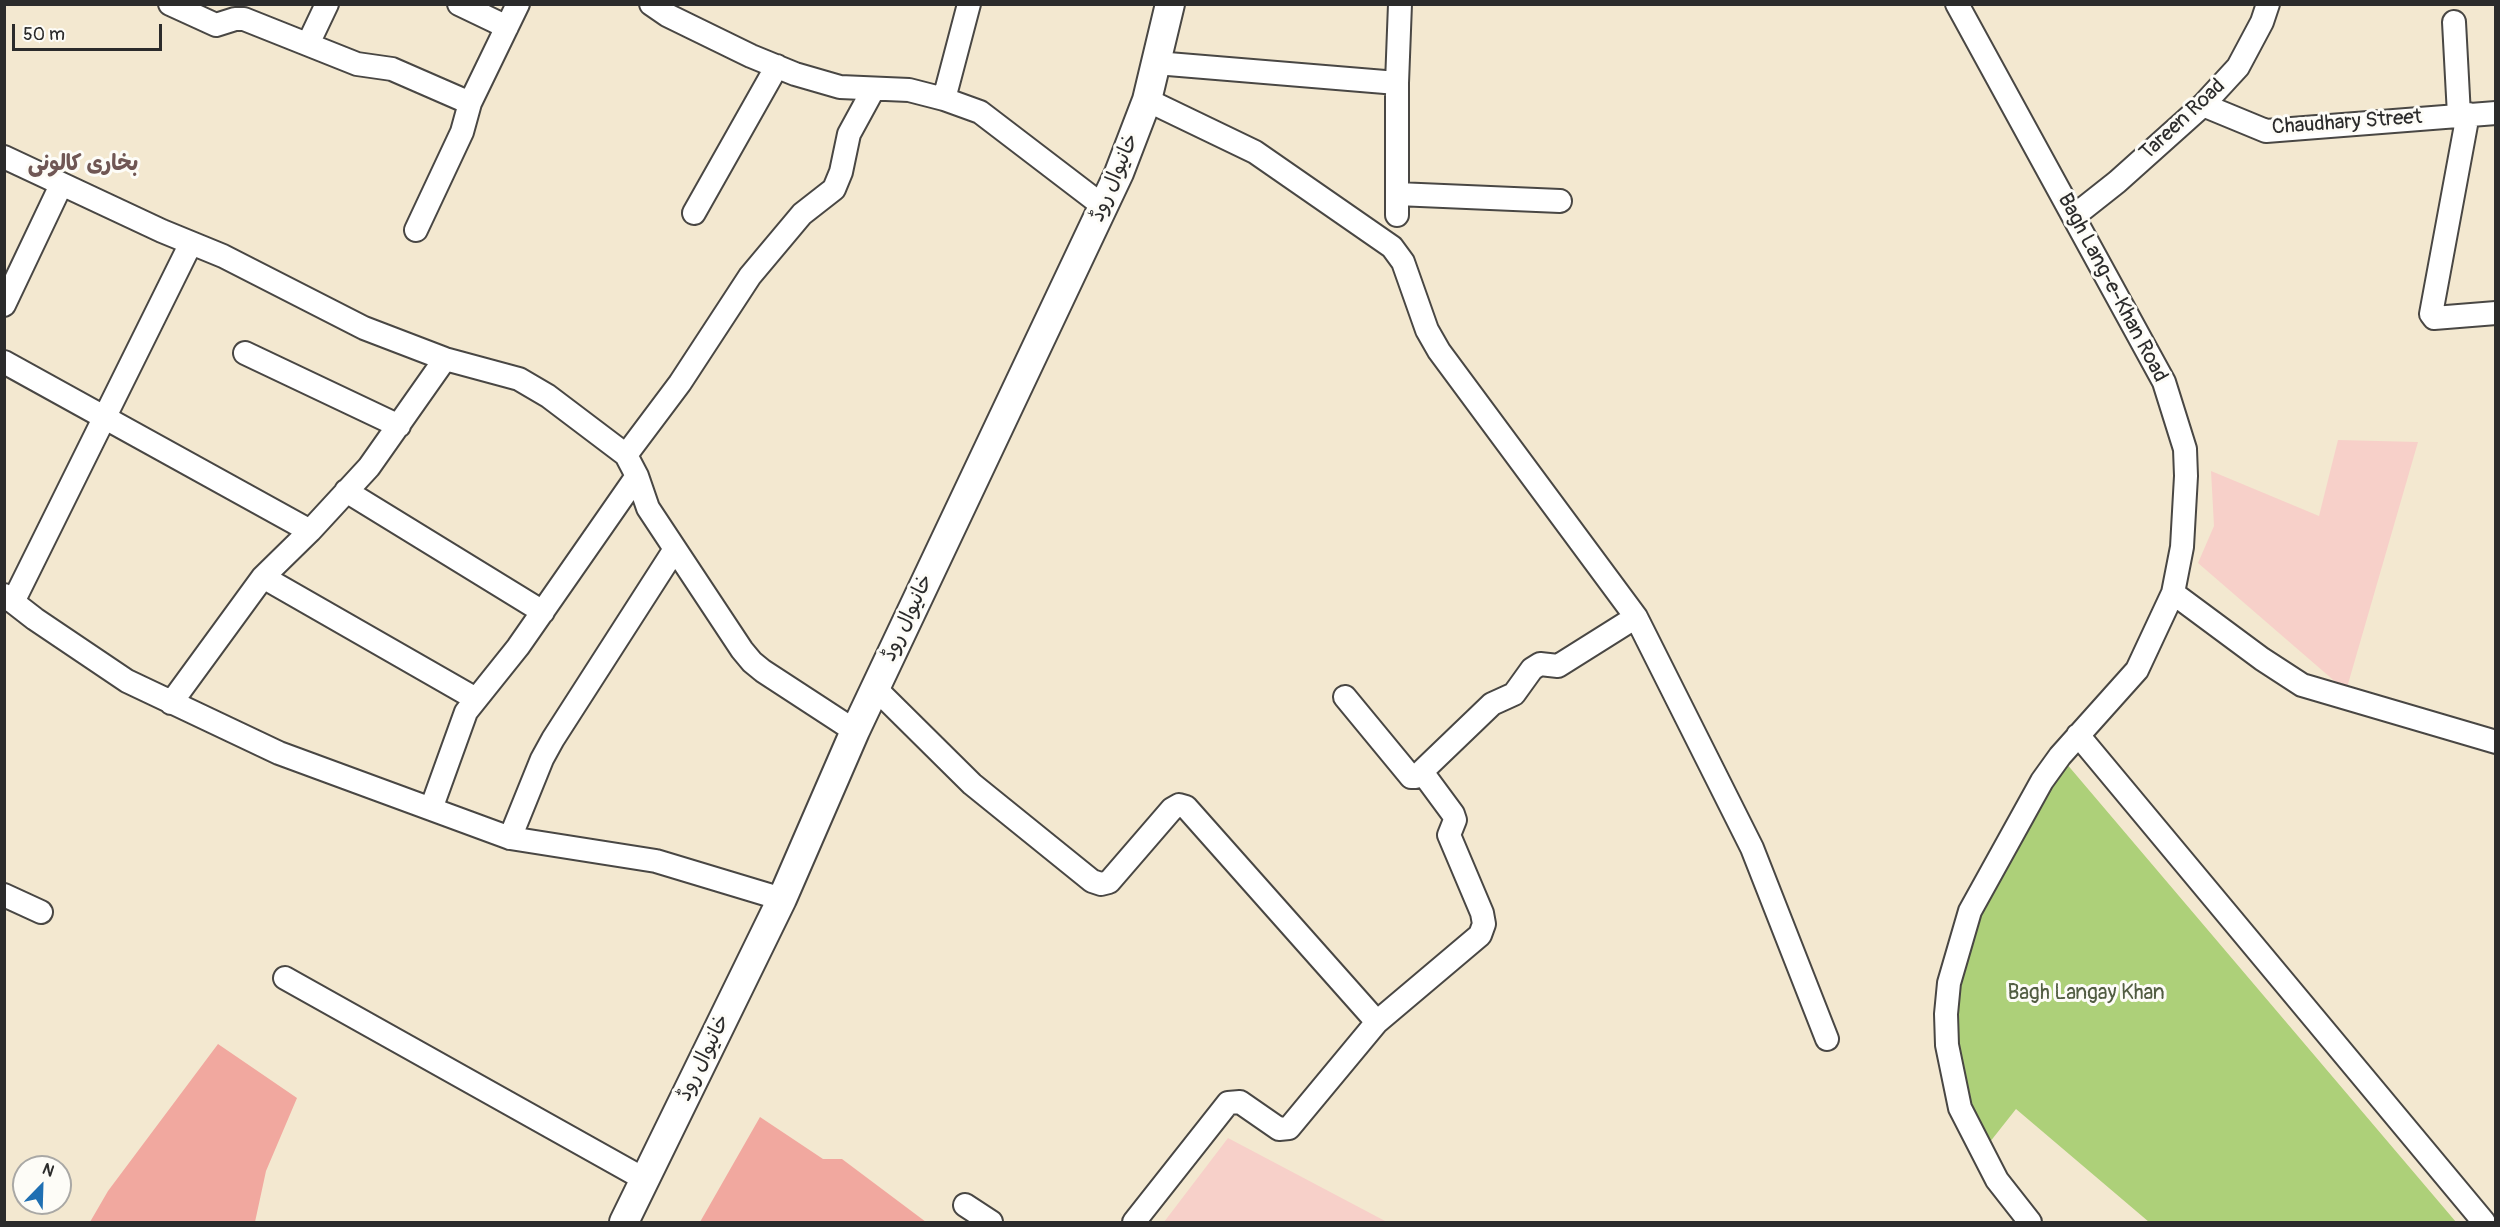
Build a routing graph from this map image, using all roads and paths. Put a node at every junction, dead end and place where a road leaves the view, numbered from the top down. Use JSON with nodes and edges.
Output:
{"nodes":[{"id":1,"x":170,"y":4,"type":"edge"},
{"id":2,"x":327,"y":4,"type":"edge"},
{"id":3,"x":459,"y":4,"type":"edge"},
{"id":4,"x":518,"y":4,"type":"edge"},
{"id":5,"x":651,"y":4,"type":"edge"},
{"id":6,"x":969,"y":4,"type":"edge"},
{"id":7,"x":1170,"y":4,"type":"edge"},
{"id":8,"x":1400,"y":4,"type":"edge"},
{"id":9,"x":1957,"y":4,"type":"edge"},
{"id":10,"x":2268,"y":4,"type":"edge"},
{"id":11,"x":198,"y":11,"type":"edge"},
{"id":12,"x":2454,"y":22,"type":"dead end"},
{"id":13,"x":507,"y":27,"type":"junction"},
{"id":14,"x":308,"y":45,"type":"junction"},
{"id":15,"x":1156,"y":63,"type":"junction"},
{"id":16,"x":777,"y":66,"type":"junction"},
{"id":17,"x":1397,"y":83,"type":"junction"},
{"id":18,"x":873,"y":90,"type":"junction"},
{"id":19,"x":945,"y":99,"type":"junction"},
{"id":20,"x":1147,"y":100,"type":"junction"},
{"id":21,"x":470,"y":103,"type":"junction"},
{"id":22,"x":2203,"y":105,"type":"junction"},
{"id":23,"x":2496,"y":113,"type":"edge"},
{"id":24,"x":2463,"y":115,"type":"junction"},
{"id":25,"x":4,"y":157,"type":"edge"},
{"id":26,"x":61,"y":185,"type":"junction"},
{"id":27,"x":1560,"y":201,"type":"dead end"},
{"id":28,"x":1104,"y":206,"type":"junction"},
{"id":29,"x":694,"y":213,"type":"dead end"},
{"id":30,"x":2074,"y":216,"type":"junction"},
{"id":31,"x":416,"y":230,"type":"dead end"},
{"id":32,"x":191,"y":243,"type":"junction"},
{"id":33,"x":4,"y":305,"type":"edge"},
{"id":34,"x":2496,"y":313,"type":"edge"},
{"id":35,"x":245,"y":353,"type":"dead end"},
{"id":36,"x":445,"y":359,"type":"junction"},
{"id":37,"x":4,"y":362,"type":"edge"},
{"id":38,"x":105,"y":416,"type":"junction"},
{"id":39,"x":399,"y":426,"type":"junction"},
{"id":40,"x":626,"y":455,"type":"junction"},
{"id":41,"x":637,"y":476,"type":"junction"},
{"id":42,"x":346,"y":491,"type":"junction"},
{"id":43,"x":309,"y":531,"type":"junction"},
{"id":44,"x":675,"y":549,"type":"junction"},
{"id":45,"x":263,"y":577,"type":"junction"},
{"id":46,"x":2174,"y":593,"type":"junction"},
{"id":47,"x":9,"y":599,"type":"edge"},
{"id":48,"x":543,"y":612,"type":"junction"},
{"id":49,"x":1636,"y":617,"type":"junction"},
{"id":50,"x":875,"y":688,"type":"junction"},
{"id":51,"x":1345,"y":697,"type":"dead end"},
{"id":52,"x":476,"y":699,"type":"junction"},
{"id":53,"x":171,"y":703,"type":"junction"},
{"id":54,"x":855,"y":731,"type":"junction"},
{"id":55,"x":2078,"y":735,"type":"junction"},
{"id":56,"x":2496,"y":742,"type":"edge"},
{"id":57,"x":1422,"y":772,"type":"junction"},
{"id":58,"x":431,"y":809,"type":"junction"},
{"id":59,"x":510,"y":838,"type":"junction"},
{"id":60,"x":4,"y":895,"type":"edge"},
{"id":61,"x":782,"y":899,"type":"junction"},
{"id":62,"x":41,"y":912,"type":"dead end"},
{"id":63,"x":285,"y":978,"type":"dead end"},
{"id":64,"x":1377,"y":1022,"type":"junction"},
{"id":65,"x":1827,"y":1039,"type":"dead end"},
{"id":66,"x":644,"y":1179,"type":"junction"},
{"id":67,"x":965,"y":1205,"type":"dead end"},
{"id":68,"x":624,"y":1222,"type":"edge"},
{"id":69,"x":991,"y":1222,"type":"edge"},
{"id":70,"x":1134,"y":1222,"type":"edge"},
{"id":71,"x":2030,"y":1222,"type":"edge"},
{"id":72,"x":2484,"y":1222,"type":"edge"}],
"edges":[{"from":1,"to":11,"type":"street"},
{"from":2,"to":14,"type":"street"},
{"from":3,"to":13,"type":"street"},
{"from":4,"to":13,"type":"street"},
{"from":5,"to":16,"type":"street"},
{"from":6,"to":19,"type":"street"},
{"from":7,"to":15,"type":"main road","name":"خانیوال روڈ"},
{"from":8,"to":17,"type":"street"},
{"from":9,"to":30,"type":"street","name":"Bagh Lang-e-Khan Road"},
{"from":10,"to":22,"type":"street","name":"Tareen Road"},
{"from":11,"to":14,"type":"street"},
{"from":12,"to":24,"type":"street"},
{"from":13,"to":21,"type":"street"},
{"from":14,"to":21,"type":"street"},
{"from":15,"to":17,"type":"street"},
{"from":15,"to":20,"type":"main road","name":"خانیوال روڈ"},
{"from":16,"to":18,"type":"street"},
{"from":16,"to":29,"type":"street"},
{"from":17,"to":27,"type":"street"},
{"from":18,"to":19,"type":"street"},
{"from":18,"to":40,"type":"street"},
{"from":19,"to":28,"type":"street"},
{"from":20,"to":28,"type":"main road","name":"خانیوال روڈ"},
{"from":20,"to":49,"type":"street"},
{"from":21,"to":31,"type":"street"},
{"from":22,"to":24,"type":"street","name":"Chaudhary Street"},
{"from":22,"to":30,"type":"street","name":"Tareen Road"},
{"from":23,"to":24,"type":"street","name":"Chaudhary Street"},
{"from":24,"to":34,"type":"street"},
{"from":25,"to":26,"type":"street"},
{"from":26,"to":32,"type":"street"},
{"from":26,"to":33,"type":"street"},
{"from":28,"to":50,"type":"main road","name":"خانیوال روڈ"},
{"from":30,"to":46,"type":"street","name":"Bagh Lang-e-Khan Road"},
{"from":32,"to":36,"type":"street"},
{"from":32,"to":38,"type":"street"},
{"from":35,"to":39,"type":"street"},
{"from":36,"to":39,"type":"street"},
{"from":36,"to":40,"type":"street"},
{"from":37,"to":38,"type":"street"},
{"from":38,"to":43,"type":"street"},
{"from":38,"to":47,"type":"street"},
{"from":39,"to":42,"type":"street"},
{"from":40,"to":41,"type":"street"},
{"from":41,"to":44,"type":"street"},
{"from":41,"to":48,"type":"street"},
{"from":42,"to":43,"type":"street"},
{"from":42,"to":48,"type":"street"},
{"from":43,"to":45,"type":"street"},
{"from":44,"to":54,"type":"street"},
{"from":44,"to":59,"type":"street"},
{"from":45,"to":52,"type":"street"},
{"from":45,"to":53,"type":"street"},
{"from":46,"to":55,"type":"street","name":"Bagh Lang-e-Khan Road"},
{"from":46,"to":56,"type":"street"},
{"from":47,"to":53,"type":"street"},
{"from":48,"to":52,"type":"street"},
{"from":49,"to":57,"type":"street"},
{"from":49,"to":65,"type":"street"},
{"from":50,"to":54,"type":"main road","name":"خانیوال روڈ"},
{"from":50,"to":64,"type":"street"},
{"from":51,"to":57,"type":"street"},
{"from":52,"to":58,"type":"street"},
{"from":53,"to":58,"type":"street"},
{"from":54,"to":61,"type":"main road","name":"خانیوال روڈ"},
{"from":55,"to":71,"type":"street"},
{"from":55,"to":72,"type":"street"},
{"from":57,"to":64,"type":"street"},
{"from":58,"to":59,"type":"street"},
{"from":59,"to":61,"type":"street"},
{"from":60,"to":62,"type":"street"},
{"from":61,"to":66,"type":"main road","name":"خانیوال روڈ"},
{"from":63,"to":66,"type":"street"},
{"from":64,"to":70,"type":"street"},
{"from":66,"to":68,"type":"main road","name":"خانیوال روڈ"},
{"from":67,"to":69,"type":"street"}]}
